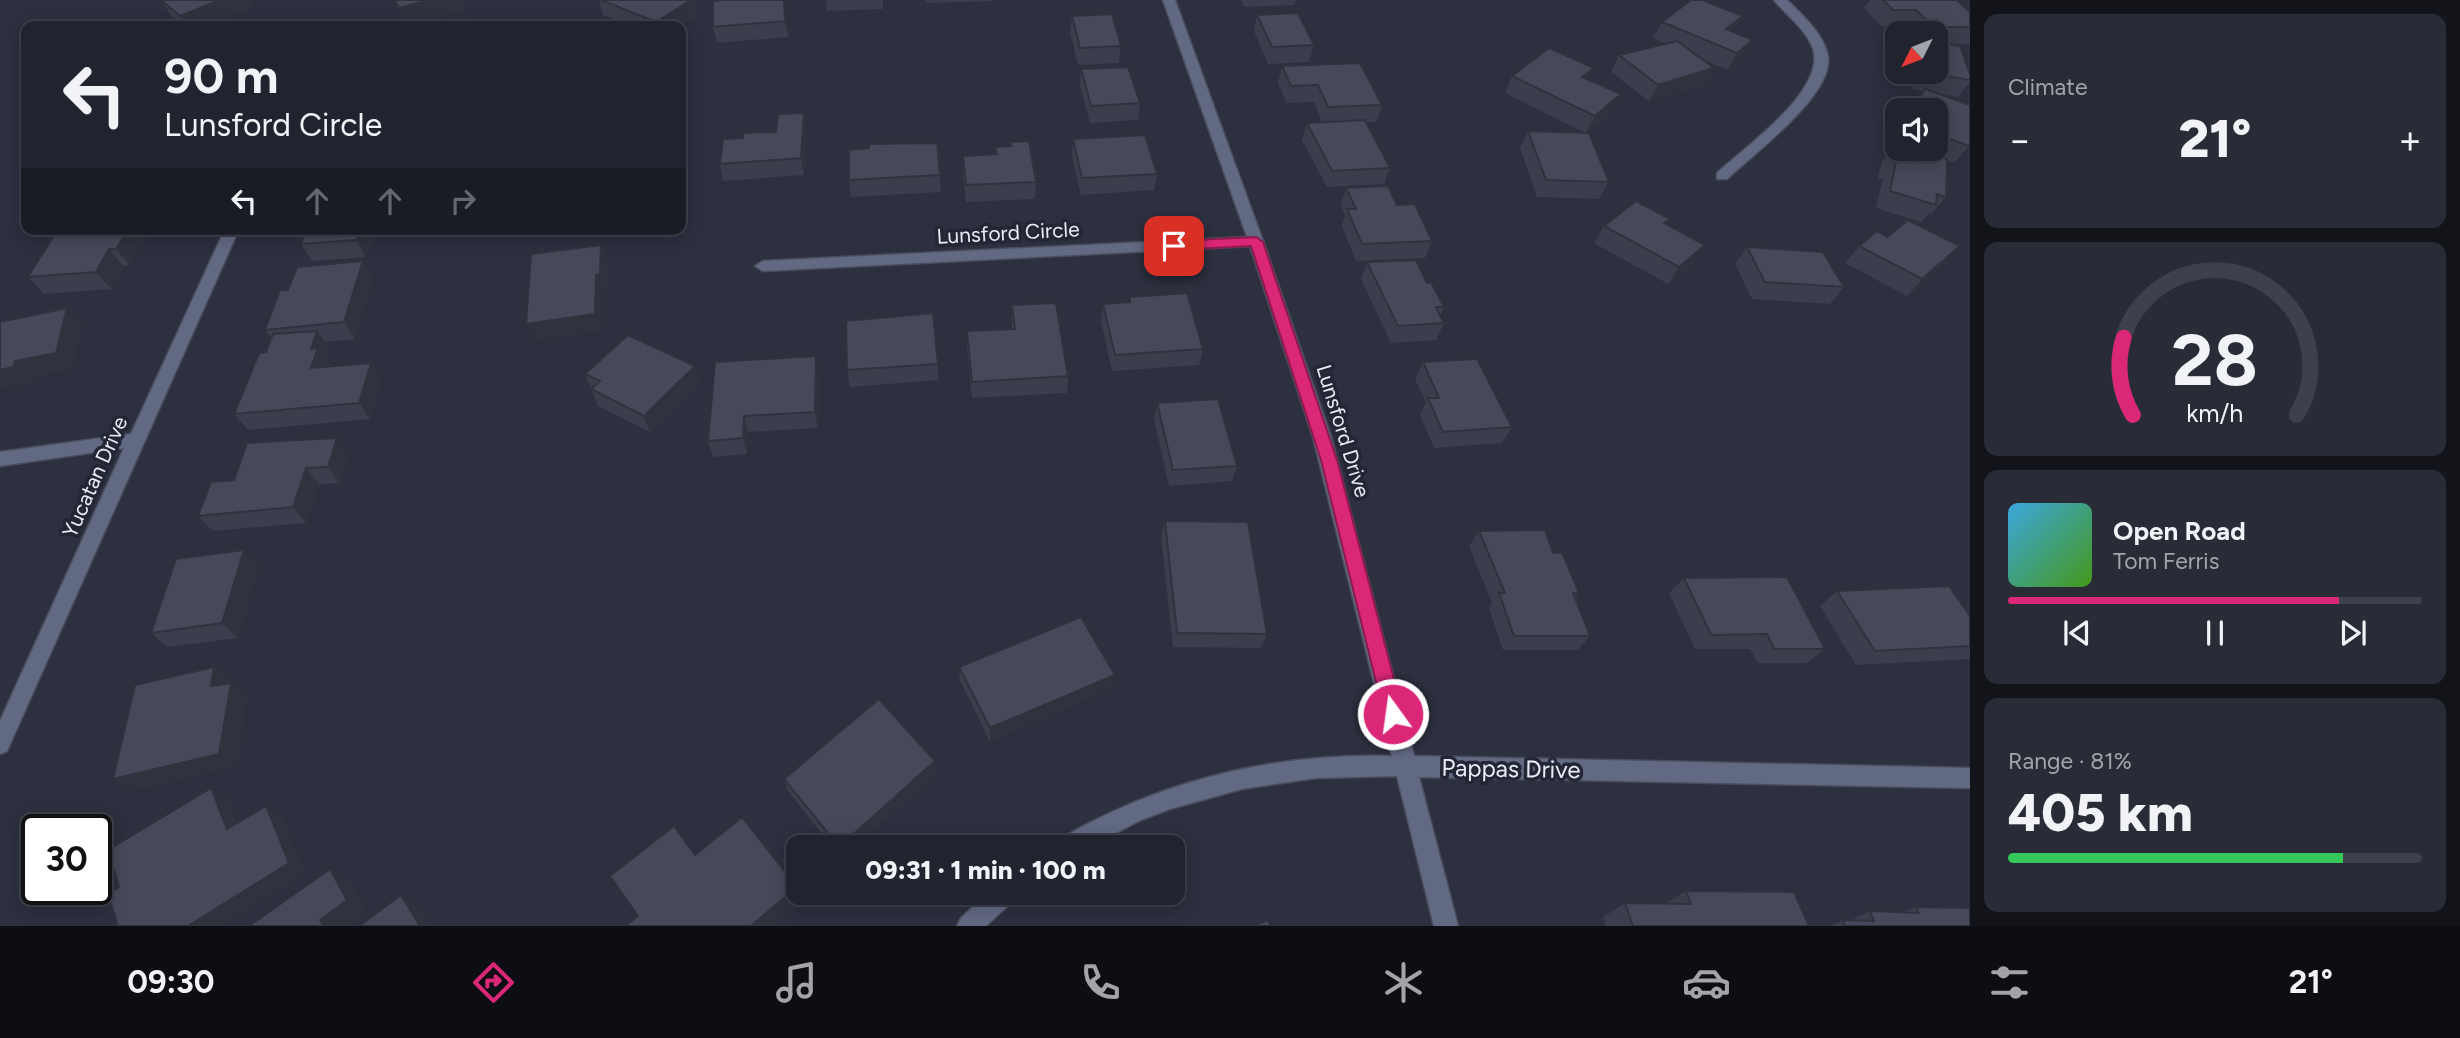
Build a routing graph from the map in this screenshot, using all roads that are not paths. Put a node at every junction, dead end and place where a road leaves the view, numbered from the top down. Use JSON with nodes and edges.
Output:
{"nodes":[{"id":1,"x":1169,"y":0,"type":"edge"},
{"id":2,"x":1780,"y":0,"type":"edge"},
{"id":3,"x":1722,"y":176,"type":"dead end"},
{"id":4,"x":229,"y":235,"type":"edge"},
{"id":5,"x":1256,"y":242,"type":"junction"},
{"id":6,"x":763,"y":266,"type":"dead end"},
{"id":7,"x":137,"y":440,"type":"junction"},
{"id":8,"x":0,"y":459,"type":"edge"},
{"id":9,"x":0,"y":744,"type":"edge"},
{"id":10,"x":1406,"y":766,"type":"junction"},
{"id":11,"x":1970,"y":778,"type":"edge"},
{"id":12,"x":1090,"y":835,"type":"edge"},
{"id":13,"x":992,"y":905,"type":"edge"},
{"id":14,"x":969,"y":926,"type":"edge"},
{"id":15,"x":1446,"y":926,"type":"edge"}],
"edges":[{"from":1,"to":5,"type":"street","name":"Lunsford Drive"},
{"from":2,"to":3,"type":"street"},
{"from":4,"to":7,"type":"street","name":"Yucatan Drive"},
{"from":5,"to":6,"type":"street","name":"Lunsford Circle"},
{"from":5,"to":10,"type":"street","name":"Lunsford Drive"},
{"from":7,"to":8,"type":"street"},
{"from":7,"to":9,"type":"street","name":"Yucatan Drive"},
{"from":10,"to":11,"type":"street","name":"Pappas Drive"},
{"from":10,"to":12,"type":"street","name":"Pappas Drive"},
{"from":10,"to":15,"type":"street","name":"Lunsford Drive"},
{"from":13,"to":14,"type":"street"}]}
